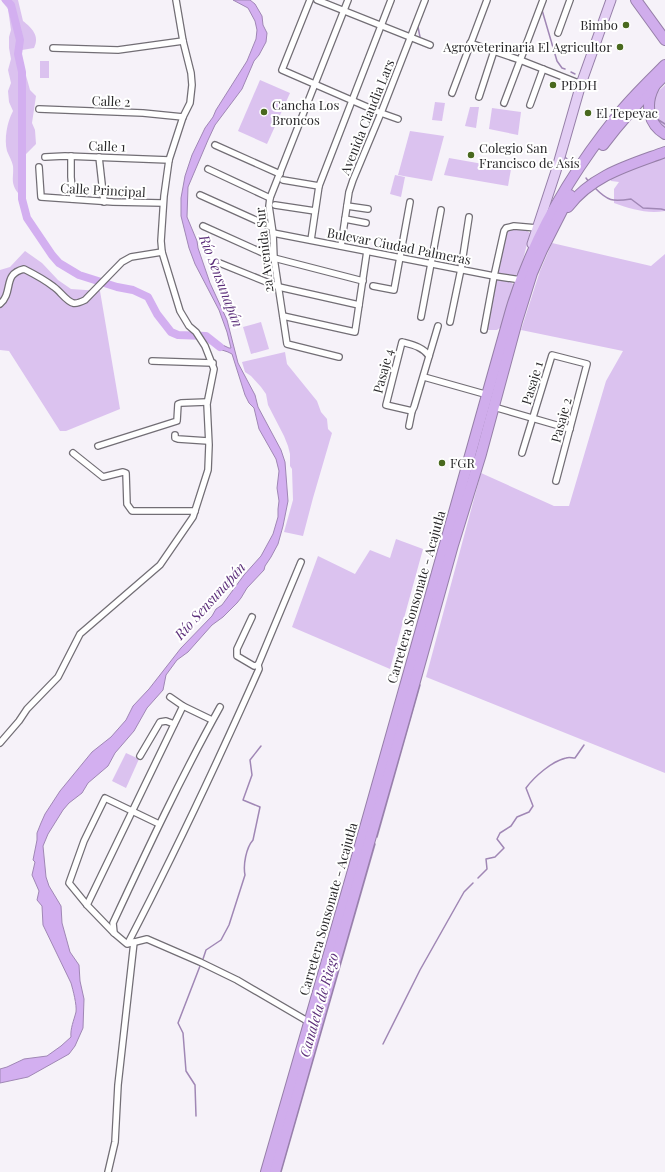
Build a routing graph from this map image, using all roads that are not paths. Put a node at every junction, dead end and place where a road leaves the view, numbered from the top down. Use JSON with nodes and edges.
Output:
{"nodes":[{"id":1,"x":176,"y":0,"type":"edge"},
{"id":2,"x":310,"y":0,"type":"edge"},
{"id":3,"x":317,"y":0,"type":"edge"},
{"id":4,"x":348,"y":0,"type":"edge"},
{"id":5,"x":391,"y":0,"type":"edge"},
{"id":6,"x":425,"y":0,"type":"edge"},
{"id":7,"x":487,"y":0,"type":"edge"},
{"id":8,"x":543,"y":0,"type":"edge"},
{"id":9,"x":570,"y":0,"type":"edge"},
{"id":10,"x":606,"y":0,"type":"edge"},
{"id":11,"x":610,"y":0,"type":"edge"},
{"id":12,"x":636,"y":0,"type":"edge"},
{"id":13,"x":344,"y":11,"type":"junction"},
{"id":14,"x":381,"y":26,"type":"junction"},
{"id":15,"x":558,"y":33,"type":"dead end"},
{"id":16,"x":410,"y":37,"type":"junction"},
{"id":17,"x":665,"y":40,"type":"edge"},
{"id":18,"x":183,"y":41,"type":"junction"},
{"id":19,"x":470,"y":44,"type":"junction"},
{"id":20,"x":430,"y":45,"type":"dead end"},
{"id":21,"x":53,"y":48,"type":"dead end"},
{"id":22,"x":494,"y":51,"type":"junction"},
{"id":23,"x":520,"y":60,"type":"junction"},
{"id":24,"x":665,"y":65,"type":"edge"},
{"id":25,"x":542,"y":69,"type":"junction"},
{"id":26,"x":665,"y":76,"type":"edge"},
{"id":27,"x":316,"y":84,"type":"junction"},
{"id":28,"x":580,"y":84,"type":"junction"},
{"id":29,"x":452,"y":93,"type":"dead end"},
{"id":30,"x":479,"y":97,"type":"dead end"},
{"id":31,"x":353,"y":100,"type":"junction"},
{"id":32,"x":504,"y":103,"type":"dead end"},
{"id":33,"x":530,"y":105,"type":"dead end"},
{"id":34,"x":39,"y":109,"type":"dead end"},
{"id":35,"x":381,"y":113,"type":"junction"},
{"id":36,"x":183,"y":117,"type":"junction"},
{"id":37,"x":398,"y":119,"type":"dead end"},
{"id":38,"x":665,"y":134,"type":"edge"},
{"id":39,"x":216,"y":145,"type":"dead end"},
{"id":40,"x":665,"y":152,"type":"edge"},
{"id":41,"x":71,"y":156,"type":"junction"},
{"id":42,"x":44,"y":157,"type":"dead end"},
{"id":43,"x":99,"y":157,"type":"junction"},
{"id":44,"x":169,"y":160,"type":"junction"},
{"id":45,"x":39,"y":167,"type":"dead end"},
{"id":46,"x":208,"y":169,"type":"dead end"},
{"id":47,"x":282,"y":178,"type":"junction"},
{"id":48,"x":319,"y":186,"type":"junction"},
{"id":49,"x":200,"y":195,"type":"dead end"},
{"id":50,"x":270,"y":198,"type":"junction"},
{"id":51,"x":73,"y":199,"type":"junction"},
{"id":52,"x":104,"y":202,"type":"junction"},
{"id":53,"x":410,"y":202,"type":"dead end"},
{"id":54,"x":163,"y":203,"type":"junction"},
{"id":55,"x":557,"y":204,"type":"junction"},
{"id":56,"x":276,"y":205,"type":"dead end"},
{"id":57,"x":347,"y":206,"type":"junction"},
{"id":58,"x":545,"y":206,"type":"junction"},
{"id":59,"x":368,"y":209,"type":"dead end"},
{"id":60,"x":441,"y":210,"type":"dead end"},
{"id":61,"x":315,"y":211,"type":"junction"},
{"id":62,"x":469,"y":217,"type":"dead end"},
{"id":63,"x":345,"y":219,"type":"junction"},
{"id":64,"x":366,"y":223,"type":"dead end"},
{"id":65,"x":203,"y":226,"type":"dead end"},
{"id":66,"x":538,"y":228,"type":"junction"},
{"id":67,"x":272,"y":230,"type":"junction"},
{"id":68,"x":311,"y":240,"type":"junction"},
{"id":69,"x":341,"y":246,"type":"junction"},
{"id":70,"x":367,"y":250,"type":"junction"},
{"id":71,"x":162,"y":252,"type":"junction"},
{"id":72,"x":401,"y":257,"type":"junction"},
{"id":73,"x":274,"y":258,"type":"junction"},
{"id":74,"x":217,"y":262,"type":"dead end"},
{"id":75,"x":431,"y":263,"type":"junction"},
{"id":76,"x":535,"y":266,"type":"junction"},
{"id":77,"x":462,"y":269,"type":"junction"},
{"id":78,"x":494,"y":276,"type":"junction"},
{"id":79,"x":363,"y":280,"type":"junction"},
{"id":80,"x":521,"y":280,"type":"junction"},
{"id":81,"x":374,"y":286,"type":"dead end"},
{"id":82,"x":279,"y":287,"type":"junction"},
{"id":83,"x":0,"y":304,"type":"edge"},
{"id":84,"x":359,"y":305,"type":"junction"},
{"id":85,"x":283,"y":316,"type":"junction"},
{"id":86,"x":421,"y":317,"type":"dead end"},
{"id":87,"x":450,"y":322,"type":"dead end"},
{"id":88,"x":438,"y":326,"type":"dead end"},
{"id":89,"x":510,"y":329,"type":"junction"},
{"id":90,"x":484,"y":330,"type":"dead end"},
{"id":91,"x":429,"y":356,"type":"junction"},
{"id":92,"x":339,"y":357,"type":"dead end"},
{"id":93,"x":152,"y":361,"type":"dead end"},
{"id":94,"x":213,"y":363,"type":"junction"},
{"id":95,"x":587,"y":364,"type":"joint"},
{"id":96,"x":424,"y":377,"type":"junction"},
{"id":97,"x":488,"y":395,"type":"junction"},
{"id":98,"x":207,"y":402,"type":"junction"},
{"id":99,"x":494,"y":407,"type":"junction"},
{"id":100,"x":412,"y":411,"type":"junction"},
{"id":101,"x":533,"y":419,"type":"junction"},
{"id":102,"x":409,"y":426,"type":"dead end"},
{"id":103,"x":570,"y":429,"type":"junction"},
{"id":104,"x":175,"y":435,"type":"dead end"},
{"id":105,"x":208,"y":441,"type":"junction"},
{"id":106,"x":98,"y":446,"type":"dead end"},
{"id":107,"x":72,"y":453,"type":"dead end"},
{"id":108,"x":522,"y":453,"type":"dead end"},
{"id":109,"x":556,"y":481,"type":"dead end"},
{"id":110,"x":195,"y":510,"type":"junction"},
{"id":111,"x":302,"y":562,"type":"dead end"},
{"id":112,"x":252,"y":617,"type":"dead end"},
{"id":113,"x":258,"y":665,"type":"junction"},
{"id":114,"x":170,"y":697,"type":"dead end"},
{"id":115,"x":183,"y":706,"type":"junction"},
{"id":116,"x":220,"y":707,"type":"dead end"},
{"id":117,"x":212,"y":720,"type":"junction"},
{"id":118,"x":174,"y":724,"type":"junction"},
{"id":119,"x":0,"y":743,"type":"edge"},
{"id":120,"x":140,"y":756,"type":"dead end"},
{"id":121,"x":132,"y":810,"type":"junction"},
{"id":122,"x":159,"y":824,"type":"junction"},
{"id":123,"x":87,"y":905,"type":"junction"},
{"id":124,"x":114,"y":932,"type":"junction"},
{"id":125,"x":131,"y":943,"type":"junction"},
{"id":126,"x":309,"y":1022,"type":"junction"},
{"id":127,"x":108,"y":1172,"type":"edge"},
{"id":128,"x":266,"y":1172,"type":"edge"},
{"id":129,"x":275,"y":1172,"type":"edge"}],
"edges":[{"from":1,"to":18,"type":"street"},
{"from":2,"to":27,"type":"street"},
{"from":3,"to":13,"type":"street"},
{"from":4,"to":13,"type":"street","name":"2a Avenida Sur"},
{"from":5,"to":14,"type":"street"},
{"from":6,"to":16,"type":"street","name":"Avenida Claudia Lars"},
{"from":7,"to":19,"type":"street"},
{"from":8,"to":23,"type":"street"},
{"from":9,"to":15,"type":"street"},
{"from":10,"to":28,"type":"main road"},
{"from":11,"to":28,"type":"main road"},
{"from":12,"to":17,"type":"highway"},
{"from":13,"to":14,"type":"street"},
{"from":13,"to":27,"type":"street","name":"2a Avenida Sur"},
{"from":14,"to":16,"type":"street"},
{"from":14,"to":31,"type":"street"},
{"from":16,"to":20,"type":"street"},
{"from":16,"to":35,"type":"street","name":"Avenida Claudia Lars"},
{"from":18,"to":21,"type":"street"},
{"from":18,"to":36,"type":"street"},
{"from":19,"to":22,"type":"street"},
{"from":19,"to":29,"type":"street"},
{"from":22,"to":23,"type":"street"},
{"from":22,"to":30,"type":"street"},
{"from":23,"to":25,"type":"street"},
{"from":23,"to":32,"type":"street"},
{"from":24,"to":55,"type":"highway","name":"Carretera Sonsonate - Acajutla"},
{"from":25,"to":28,"type":"street"},
{"from":25,"to":33,"type":"street"},
{"from":26,"to":38,"type":"highway"},
{"from":26,"to":76,"type":"highway","name":"Carretera Sonsonate - Acajutla"},
{"from":27,"to":31,"type":"street"},
{"from":27,"to":47,"type":"street","name":"2a Avenida Sur"},
{"from":28,"to":58,"type":"main road"},
{"from":28,"to":66,"type":"main road"},
{"from":31,"to":35,"type":"street"},
{"from":31,"to":48,"type":"street"},
{"from":34,"to":36,"type":"street","name":"Calle 2"},
{"from":35,"to":37,"type":"street"},
{"from":35,"to":57,"type":"street","name":"Avenida Claudia Lars"},
{"from":36,"to":44,"type":"street"},
{"from":39,"to":47,"type":"street"},
{"from":40,"to":76,"type":"highway"},
{"from":41,"to":42,"type":"street","name":"Calle 1"},
{"from":41,"to":43,"type":"street","name":"Calle 1"},
{"from":41,"to":51,"type":"street"},
{"from":43,"to":44,"type":"street","name":"Calle 1"},
{"from":43,"to":52,"type":"street"},
{"from":44,"to":54,"type":"street"},
{"from":45,"to":51,"type":"street","name":"Calle Principal"},
{"from":46,"to":50,"type":"street"},
{"from":47,"to":48,"type":"street"},
{"from":47,"to":50,"type":"street","name":"2a Avenida Sur"},
{"from":48,"to":61,"type":"street"},
{"from":49,"to":67,"type":"street","name":"Bulevar Ciudad Palmeras"},
{"from":50,"to":67,"type":"street","name":"2a Avenida Sur"},
{"from":51,"to":52,"type":"street","name":"Calle Principal"},
{"from":52,"to":54,"type":"street","name":"Calle Principal"},
{"from":53,"to":72,"type":"street"},
{"from":54,"to":71,"type":"street"},
{"from":55,"to":58,"type":"highway"},
{"from":55,"to":80,"type":"highway","name":"Carretera Sonsonate - Acajutla"},
{"from":56,"to":61,"type":"street"},
{"from":57,"to":59,"type":"street"},
{"from":57,"to":63,"type":"street","name":"Avenida Claudia Lars"},
{"from":58,"to":66,"type":"main road"},
{"from":60,"to":75,"type":"street"},
{"from":61,"to":68,"type":"street"},
{"from":62,"to":77,"type":"street"},
{"from":63,"to":64,"type":"street"},
{"from":63,"to":69,"type":"street","name":"Avenida Claudia Lars"},
{"from":65,"to":73,"type":"street"},
{"from":66,"to":78,"type":"street"},
{"from":66,"to":80,"type":"main road"},
{"from":67,"to":68,"type":"street","name":"Bulevar Ciudad Palmeras"},
{"from":67,"to":73,"type":"street","name":"2a Avenida Sur"},
{"from":68,"to":69,"type":"street","name":"Bulevar Ciudad Palmeras"},
{"from":69,"to":70,"type":"street","name":"Bulevar Ciudad Palmeras"},
{"from":70,"to":72,"type":"street","name":"Bulevar Ciudad Palmeras"},
{"from":70,"to":79,"type":"street"},
{"from":71,"to":83,"type":"street"},
{"from":71,"to":94,"type":"street"},
{"from":72,"to":75,"type":"street","name":"Bulevar Ciudad Palmeras"},
{"from":72,"to":81,"type":"street"},
{"from":73,"to":79,"type":"street"},
{"from":73,"to":82,"type":"street","name":"2a Avenida Sur"},
{"from":74,"to":82,"type":"street"},
{"from":75,"to":77,"type":"street","name":"Bulevar Ciudad Palmeras"},
{"from":75,"to":86,"type":"street"},
{"from":76,"to":89,"type":"highway","name":"Carretera Sonsonate - Acajutla"},
{"from":77,"to":78,"type":"street","name":"Bulevar Ciudad Palmeras"},
{"from":77,"to":87,"type":"street"},
{"from":78,"to":80,"type":"street","name":"Bulevar Ciudad Palmeras"},
{"from":78,"to":90,"type":"street"},
{"from":79,"to":84,"type":"street"},
{"from":80,"to":89,"type":"highway","name":"Carretera Sonsonate - Acajutla"},
{"from":82,"to":84,"type":"street"},
{"from":82,"to":85,"type":"street","name":"2a Avenida Sur"},
{"from":84,"to":85,"type":"street"},
{"from":85,"to":92,"type":"street","name":"2a Avenida Sur"},
{"from":88,"to":91,"type":"street"},
{"from":89,"to":97,"type":"highway","name":"Carretera Sonsonate - Acajutla"},
{"from":89,"to":99,"type":"highway"},
{"from":91,"to":96,"type":"street"},
{"from":91,"to":100,"type":"street","name":"Pasaje 4"},
{"from":93,"to":94,"type":"street"},
{"from":94,"to":98,"type":"street"},
{"from":95,"to":101,"type":"street","name":"Pasaje 1"},
{"from":95,"to":103,"type":"street","name":"Pasaje 2"},
{"from":96,"to":97,"type":"street"},
{"from":96,"to":100,"type":"street"},
{"from":97,"to":126,"type":"highway","name":"Carretera Sonsonate - Acajutla"},
{"from":98,"to":105,"type":"street"},
{"from":98,"to":106,"type":"street"},
{"from":99,"to":101,"type":"street"},
{"from":99,"to":129,"type":"highway"},
{"from":100,"to":102,"type":"street"},
{"from":101,"to":103,"type":"street"},
{"from":101,"to":108,"type":"street","name":"Pasaje 1"},
{"from":103,"to":109,"type":"street","name":"Pasaje 2"},
{"from":104,"to":105,"type":"street"},
{"from":105,"to":110,"type":"street"},
{"from":107,"to":110,"type":"street"},
{"from":110,"to":119,"type":"street"},
{"from":111,"to":113,"type":"street"},
{"from":112,"to":113,"type":"street"},
{"from":113,"to":125,"type":"street"},
{"from":114,"to":115,"type":"street"},
{"from":115,"to":117,"type":"street"},
{"from":115,"to":118,"type":"street"},
{"from":116,"to":117,"type":"street"},
{"from":117,"to":122,"type":"street"},
{"from":118,"to":120,"type":"street"},
{"from":118,"to":121,"type":"street"},
{"from":121,"to":122,"type":"street"},
{"from":121,"to":123,"type":"street"},
{"from":121,"to":123,"type":"street"},
{"from":122,"to":124,"type":"street"},
{"from":123,"to":124,"type":"street"},
{"from":124,"to":125,"type":"street"},
{"from":125,"to":126,"type":"street"},
{"from":125,"to":127,"type":"street"},
{"from":126,"to":128,"type":"highway","name":"Carretera Sonsonate - Acajutla"}]}
